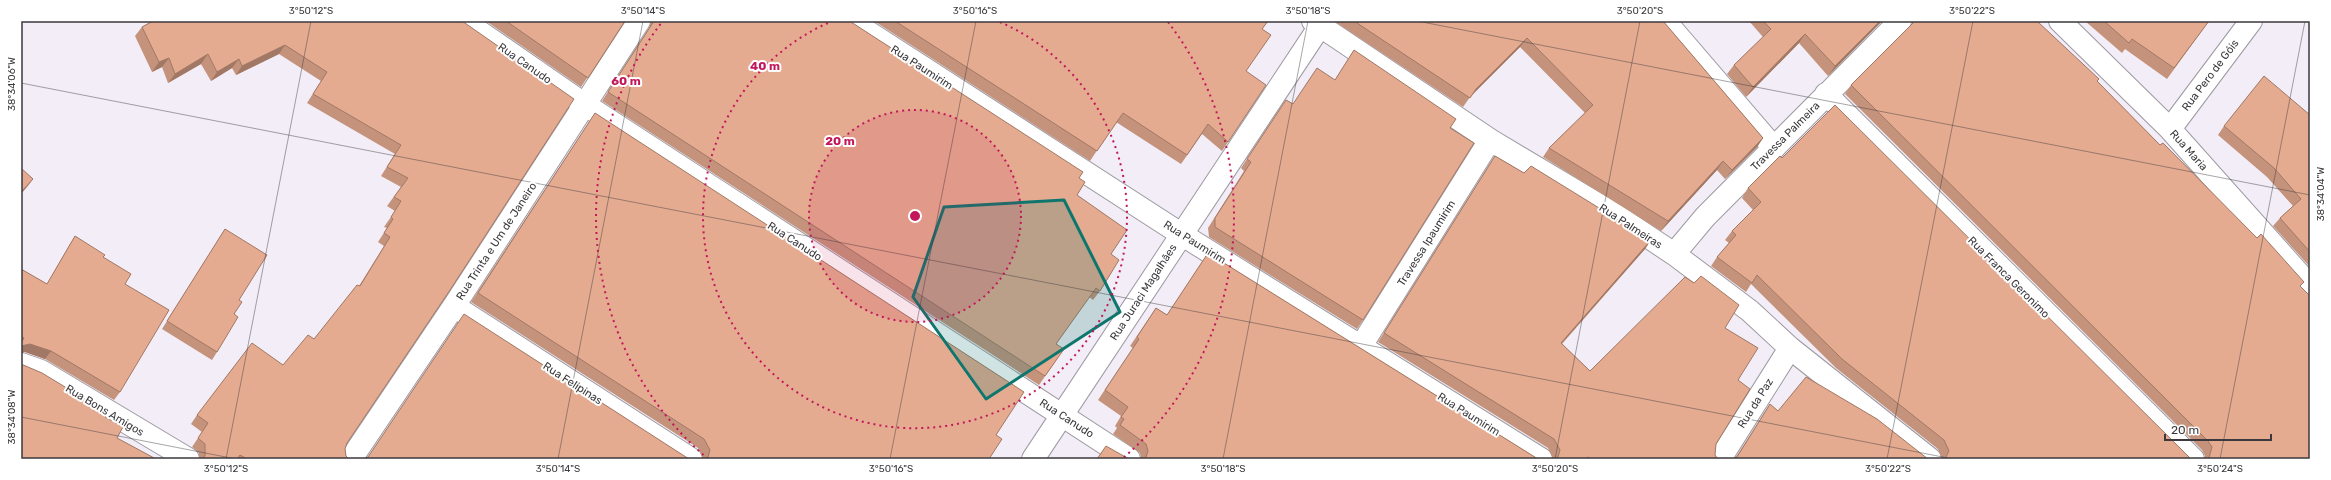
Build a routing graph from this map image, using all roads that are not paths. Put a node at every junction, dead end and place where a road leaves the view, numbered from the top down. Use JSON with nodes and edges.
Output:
{"nodes":[{"id":1,"x":464,"y":21,"type":"edge"},
{"id":2,"x":639,"y":21,"type":"edge"},
{"id":3,"x":851,"y":21,"type":"edge"},
{"id":4,"x":1665,"y":21,"type":"edge"},
{"id":5,"x":1900,"y":21,"type":"edge"},
{"id":6,"x":2060,"y":21,"type":"edge"},
{"id":7,"x":2251,"y":21,"type":"edge"},
{"id":8,"x":1316,"y":24,"type":"edge"},
{"id":9,"x":1826,"y":94,"type":"junction"},
{"id":10,"x":584,"y":104,"type":"junction"},
{"id":11,"x":2170,"y":129,"type":"junction"},
{"id":12,"x":1490,"y":140,"type":"junction"},
{"id":13,"x":1774,"y":148,"type":"junction"},
{"id":14,"x":1181,"y":234,"type":"junction"},
{"id":15,"x":1674,"y":254,"type":"junction"},
{"id":16,"x":2310,"y":286,"type":"edge"},
{"id":17,"x":454,"y":306,"type":"junction"},
{"id":18,"x":1361,"y":346,"type":"junction"},
{"id":19,"x":1790,"y":348,"type":"junction"},
{"id":20,"x":21,"y":364,"type":"edge"},
{"id":21,"x":1063,"y":415,"type":"junction"},
{"id":22,"x":188,"y":459,"type":"edge"},
{"id":23,"x":351,"y":459,"type":"edge"},
{"id":24,"x":691,"y":459,"type":"edge"},
{"id":25,"x":1034,"y":459,"type":"edge"},
{"id":26,"x":1129,"y":459,"type":"edge"},
{"id":27,"x":1541,"y":459,"type":"edge"},
{"id":28,"x":1720,"y":459,"type":"edge"},
{"id":29,"x":1930,"y":459,"type":"edge"},
{"id":30,"x":2193,"y":459,"type":"edge"}],
"edges":[{"from":1,"to":10,"type":"street","name":"Rua Canudo"},
{"from":2,"to":10,"type":"street","name":"Rua Trinta e Um de Janeiro"},
{"from":3,"to":14,"type":"street","name":"Rua Paumirim"},
{"from":4,"to":13,"type":"street"},
{"from":5,"to":9,"type":"street","name":"Travessa Palmeira"},
{"from":6,"to":11,"type":"street","name":"Rua Maria"},
{"from":7,"to":11,"type":"street","name":"Rua Pero de Góis"},
{"from":8,"to":12,"type":"street","name":"Rua Palmeiras"},
{"from":8,"to":14,"type":"street","name":"Rua Juraci Magalhães"},
{"from":9,"to":13,"type":"street","name":"Travessa Palmeira"},
{"from":9,"to":30,"type":"street","name":"Rua Franca Geronimo"},
{"from":10,"to":17,"type":"street","name":"Rua Trinta e Um de Janeiro"},
{"from":10,"to":21,"type":"street","name":"Rua Canudo"},
{"from":11,"to":16,"type":"street","name":"Rua Maria"},
{"from":12,"to":15,"type":"street","name":"Rua Palmeiras"},
{"from":12,"to":18,"type":"street","name":"Travessa Ipaumirim"},
{"from":13,"to":15,"type":"street","name":"Travessa Palmeira"},
{"from":14,"to":18,"type":"street","name":"Rua Paumirim"},
{"from":14,"to":21,"type":"street","name":"Rua Juraci Magalhães"},
{"from":15,"to":19,"type":"street","name":"Rua Palmeiras"},
{"from":17,"to":23,"type":"street","name":"Rua Trinta e Um de Janeiro"},
{"from":17,"to":24,"type":"street","name":"Rua Felipinas"},
{"from":18,"to":27,"type":"street","name":"Rua Paumirim"},
{"from":19,"to":28,"type":"street","name":"Rua da Paz"},
{"from":19,"to":29,"type":"street","name":"Rua Palmeiras"},
{"from":20,"to":22,"type":"street","name":"Rua Bons Amigos"},
{"from":21,"to":25,"type":"street","name":"Rua Juraci Magalhães"},
{"from":21,"to":26,"type":"street","name":"Rua Canudo"}]}
